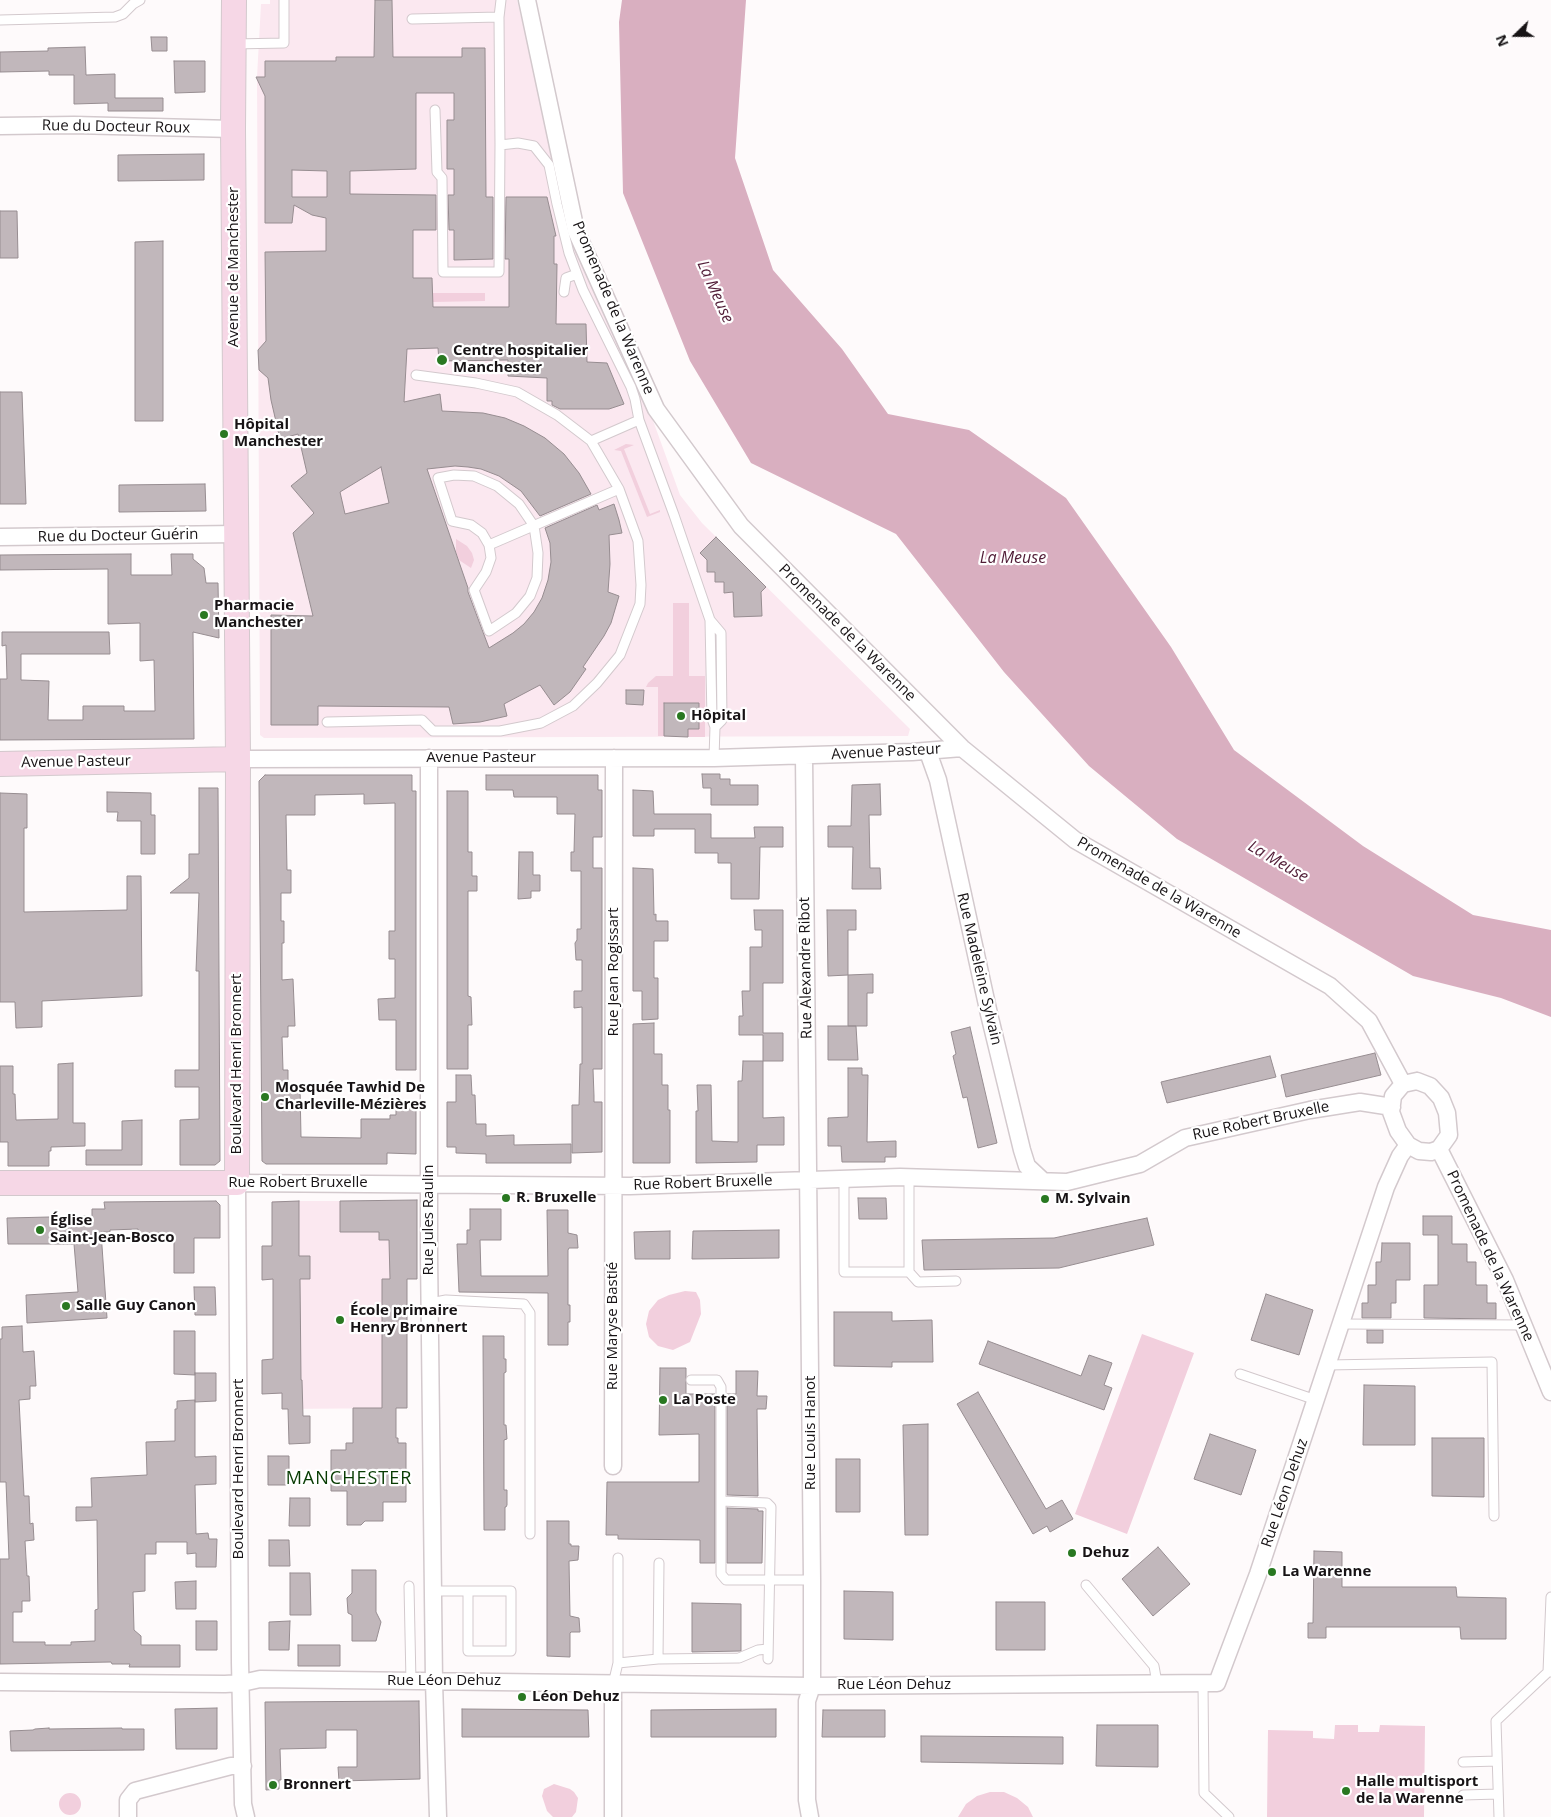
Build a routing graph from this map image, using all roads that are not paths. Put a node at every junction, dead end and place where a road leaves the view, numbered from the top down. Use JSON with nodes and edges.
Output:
{"nodes":[{"id":1,"x":140,"y":0,"type":"edge"},
{"id":2,"x":234,"y":0,"type":"edge"},
{"id":3,"x":284,"y":0,"type":"edge"},
{"id":4,"x":501,"y":0,"type":"edge"},
{"id":5,"x":527,"y":0,"type":"edge"},
{"id":6,"x":499,"y":16,"type":"junction"},
{"id":7,"x":412,"y":19,"type":"dead end"},
{"id":8,"x":0,"y":20,"type":"edge"},
{"id":9,"x":234,"y":44,"type":"junction"},
{"id":10,"x":435,"y":110,"type":"dead end"},
{"id":11,"x":0,"y":126,"type":"edge"},
{"id":12,"x":233,"y":129,"type":"junction"},
{"id":13,"x":500,"y":145,"type":"junction"},
{"id":14,"x":577,"y":274,"type":"junction"},
{"id":15,"x":564,"y":292,"type":"dead end"},
{"id":16,"x":416,"y":374,"type":"dead end"},
{"id":17,"x":639,"y":420,"type":"junction"},
{"id":18,"x":591,"y":441,"type":"junction"},
{"id":19,"x":619,"y":489,"type":"junction"},
{"id":20,"x":534,"y":526,"type":"junction"},
{"id":21,"x":237,"y":534,"type":"junction"},
{"id":22,"x":0,"y":537,"type":"edge"},
{"id":23,"x":489,"y":546,"type":"junction"},
{"id":24,"x":327,"y":722,"type":"dead end"},
{"id":25,"x":962,"y":748,"type":"junction"},
{"id":26,"x":928,"y":752,"type":"junction"},
{"id":27,"x":804,"y":756,"type":"junction"},
{"id":28,"x":429,"y":758,"type":"junction"},
{"id":29,"x":614,"y":758,"type":"junction"},
{"id":30,"x":714,"y":758,"type":"junction"},
{"id":31,"x":238,"y":759,"type":"junction"},
{"id":32,"x":0,"y":764,"type":"edge"},
{"id":33,"x":1403,"y":1084,"type":"junction"},
{"id":34,"x":1392,"y":1107,"type":"junction"},
{"id":35,"x":1408,"y":1145,"type":"junction"},
{"id":36,"x":1439,"y":1149,"type":"junction"},
{"id":37,"x":909,"y":1177,"type":"junction"},
{"id":38,"x":844,"y":1178,"type":"junction"},
{"id":39,"x":809,"y":1179,"type":"junction"},
{"id":40,"x":1042,"y":1180,"type":"junction"},
{"id":41,"x":0,"y":1183,"type":"edge"},
{"id":42,"x":237,"y":1183,"type":"junction"},
{"id":43,"x":429,"y":1184,"type":"junction"},
{"id":44,"x":614,"y":1186,"type":"junction"},
{"id":45,"x":909,"y":1272,"type":"junction"},
{"id":46,"x":956,"y":1281,"type":"dead end"},
{"id":47,"x":430,"y":1303,"type":"junction"},
{"id":48,"x":1340,"y":1324,"type":"junction"},
{"id":49,"x":1525,"y":1325,"type":"junction"},
{"id":50,"x":1328,"y":1365,"type":"junction"},
{"id":51,"x":1240,"y":1374,"type":"dead end"},
{"id":52,"x":691,"y":1380,"type":"dead end"},
{"id":53,"x":1551,"y":1392,"type":"edge"},
{"id":54,"x":1316,"y":1400,"type":"junction"},
{"id":55,"x":613,"y":1466,"type":"dead end"},
{"id":56,"x":721,"y":1501,"type":"junction"},
{"id":57,"x":1494,"y":1516,"type":"dead end"},
{"id":58,"x":530,"y":1534,"type":"dead end"},
{"id":59,"x":618,"y":1558,"type":"dead end"},
{"id":60,"x":659,"y":1563,"type":"dead end"},
{"id":61,"x":769,"y":1580,"type":"junction"},
{"id":62,"x":812,"y":1580,"type":"junction"},
{"id":63,"x":1086,"y":1585,"type":"dead end"},
{"id":64,"x":409,"y":1586,"type":"dead end"},
{"id":65,"x":433,"y":1591,"type":"junction"},
{"id":66,"x":468,"y":1591,"type":"junction"},
{"id":67,"x":1551,"y":1597,"type":"edge"},
{"id":68,"x":658,"y":1659,"type":"junction"},
{"id":69,"x":618,"y":1663,"type":"junction"},
{"id":70,"x":1550,"y":1672,"type":"edge"},
{"id":71,"x":434,"y":1681,"type":"junction"},
{"id":72,"x":0,"y":1682,"type":"edge"},
{"id":73,"x":411,"y":1682,"type":"junction"},
{"id":74,"x":242,"y":1683,"type":"junction"},
{"id":75,"x":1157,"y":1683,"type":"junction"},
{"id":76,"x":1203,"y":1683,"type":"junction"},
{"id":77,"x":613,"y":1684,"type":"junction"},
{"id":78,"x":812,"y":1686,"type":"junction"},
{"id":79,"x":1497,"y":1761,"type":"junction"},
{"id":80,"x":1463,"y":1762,"type":"dead end"},
{"id":81,"x":243,"y":1766,"type":"junction"},
{"id":82,"x":1498,"y":1794,"type":"junction"},
{"id":83,"x":1463,"y":1795,"type":"dead end"},
{"id":84,"x":128,"y":1817,"type":"edge"},
{"id":85,"x":246,"y":1817,"type":"edge"},
{"id":86,"x":438,"y":1817,"type":"edge"},
{"id":87,"x":613,"y":1817,"type":"edge"},
{"id":88,"x":810,"y":1817,"type":"edge"},
{"id":89,"x":1229,"y":1817,"type":"edge"},
{"id":90,"x":1499,"y":1817,"type":"edge"}],
"edges":[{"from":1,"to":8,"type":"lane"},
{"from":2,"to":9,"type":"main road","name":"Avenue de Manchester"},
{"from":3,"to":9,"type":"lane"},
{"from":4,"to":6,"type":"lane"},
{"from":5,"to":25,"type":"street","name":"Promenade de la Warenne"},
{"from":6,"to":7,"type":"lane"},
{"from":6,"to":13,"type":"lane"},
{"from":9,"to":12,"type":"main road","name":"Avenue de Manchester"},
{"from":10,"to":13,"type":"lane"},
{"from":11,"to":12,"type":"street","name":"Rue du Docteur Roux"},
{"from":12,"to":21,"type":"main road","name":"Avenue de Manchester"},
{"from":13,"to":14,"type":"lane"},
{"from":14,"to":15,"type":"lane"},
{"from":14,"to":17,"type":"lane"},
{"from":16,"to":18,"type":"lane"},
{"from":17,"to":18,"type":"lane"},
{"from":17,"to":30,"type":"lane"},
{"from":18,"to":19,"type":"lane"},
{"from":19,"to":20,"type":"lane"},
{"from":19,"to":24,"type":"lane"},
{"from":20,"to":23,"type":"lane"},
{"from":20,"to":23,"type":"lane"},
{"from":20,"to":23,"type":"lane"},
{"from":21,"to":22,"type":"street","name":"Rue du Docteur Guérin"},
{"from":21,"to":31,"type":"main road","name":"Boulevard Henri Bronnert"},
{"from":25,"to":26,"type":"street","name":"Avenue Pasteur"},
{"from":25,"to":33,"type":"street","name":"Promenade de la Warenne"},
{"from":26,"to":27,"type":"street","name":"Avenue Pasteur"},
{"from":26,"to":40,"type":"street","name":"Rue Madeleine Sylvain"},
{"from":27,"to":30,"type":"street","name":"Avenue Pasteur"},
{"from":27,"to":39,"type":"street","name":"Rue Alexandre Ribot"},
{"from":28,"to":29,"type":"street","name":"Avenue Pasteur"},
{"from":28,"to":31,"type":"street","name":"Avenue Pasteur"},
{"from":28,"to":43,"type":"street","name":"Rue Jules Raulin"},
{"from":29,"to":30,"type":"street","name":"Avenue Pasteur"},
{"from":29,"to":44,"type":"street","name":"Rue Jean Rogissart"},
{"from":31,"to":32,"type":"main road","name":"Avenue Pasteur"},
{"from":31,"to":42,"type":"main road","name":"Boulevard Henri Bronnert"},
{"from":33,"to":34,"type":"street"},
{"from":33,"to":36,"type":"street"},
{"from":34,"to":35,"type":"street"},
{"from":34,"to":40,"type":"street","name":"Rue Robert Bruxelle"},
{"from":35,"to":36,"type":"street"},
{"from":35,"to":48,"type":"street","name":"Rue Léon Dehuz"},
{"from":36,"to":49,"type":"street","name":"Promenade de la Warenne"},
{"from":37,"to":38,"type":"street","name":"Rue Robert Bruxelle"},
{"from":37,"to":40,"type":"street","name":"Rue Robert Bruxelle"},
{"from":37,"to":45,"type":"lane"},
{"from":38,"to":39,"type":"street","name":"Rue Robert Bruxelle"},
{"from":38,"to":45,"type":"lane"},
{"from":39,"to":44,"type":"street","name":"Rue Robert Bruxelle"},
{"from":39,"to":62,"type":"street","name":"Rue Louis Hanot"},
{"from":41,"to":42,"type":"main road","name":"Rue Robert Bruxelle"},
{"from":42,"to":43,"type":"street","name":"Rue Robert Bruxelle"},
{"from":42,"to":74,"type":"street","name":"Boulevard Henri Bronnert"},
{"from":43,"to":44,"type":"street","name":"Rue Robert Bruxelle"},
{"from":43,"to":47,"type":"street","name":"Rue Jules Raulin"},
{"from":44,"to":55,"type":"street","name":"Rue Maryse Bastié"},
{"from":45,"to":46,"type":"lane"},
{"from":47,"to":58,"type":"lane"},
{"from":47,"to":65,"type":"street","name":"Rue Jules Raulin"},
{"from":48,"to":49,"type":"lane"},
{"from":48,"to":50,"type":"street","name":"Rue Léon Dehuz"},
{"from":49,"to":53,"type":"street","name":"Promenade de la Warenne"},
{"from":50,"to":54,"type":"street","name":"Rue Léon Dehuz"},
{"from":50,"to":57,"type":"lane"},
{"from":51,"to":54,"type":"lane"},
{"from":52,"to":56,"type":"lane"},
{"from":54,"to":76,"type":"street","name":"Rue Léon Dehuz"},
{"from":56,"to":61,"type":"lane"},
{"from":56,"to":61,"type":"lane"},
{"from":59,"to":69,"type":"lane"},
{"from":60,"to":68,"type":"lane"},
{"from":61,"to":62,"type":"lane"},
{"from":61,"to":68,"type":"lane"},
{"from":62,"to":78,"type":"street","name":"Rue Louis Hanot"},
{"from":63,"to":75,"type":"lane"},
{"from":64,"to":73,"type":"lane"},
{"from":65,"to":66,"type":"lane"},
{"from":65,"to":71,"type":"street","name":"Rue Jules Raulin"},
{"from":66,"to":66,"type":"lane"},
{"from":67,"to":70,"type":"lane"},
{"from":68,"to":69,"type":"lane"},
{"from":69,"to":77,"type":"lane"},
{"from":70,"to":79,"type":"lane"},
{"from":71,"to":73,"type":"street","name":"Rue Léon Dehuz"},
{"from":71,"to":77,"type":"street","name":"Rue Léon Dehuz"},
{"from":71,"to":86,"type":"street","name":"Rue Jules Raulin"},
{"from":72,"to":74,"type":"street","name":"Rue Léon Dehuz"},
{"from":73,"to":74,"type":"street","name":"Rue Léon Dehuz"},
{"from":74,"to":81,"type":"street","name":"Boulevard Henri Bronnert"},
{"from":75,"to":76,"type":"street","name":"Rue Léon Dehuz"},
{"from":75,"to":78,"type":"street","name":"Rue Léon Dehuz"},
{"from":76,"to":89,"type":"lane"},
{"from":77,"to":78,"type":"street","name":"Rue Léon Dehuz"},
{"from":77,"to":87,"type":"street"},
{"from":78,"to":88,"type":"street","name":"Rue Louis Hanot"},
{"from":79,"to":80,"type":"lane"},
{"from":79,"to":82,"type":"lane"},
{"from":81,"to":84,"type":"street"},
{"from":81,"to":85,"type":"street","name":"Boulevard Henri Bronnert"},
{"from":82,"to":83,"type":"lane"},
{"from":82,"to":90,"type":"lane"}]}
